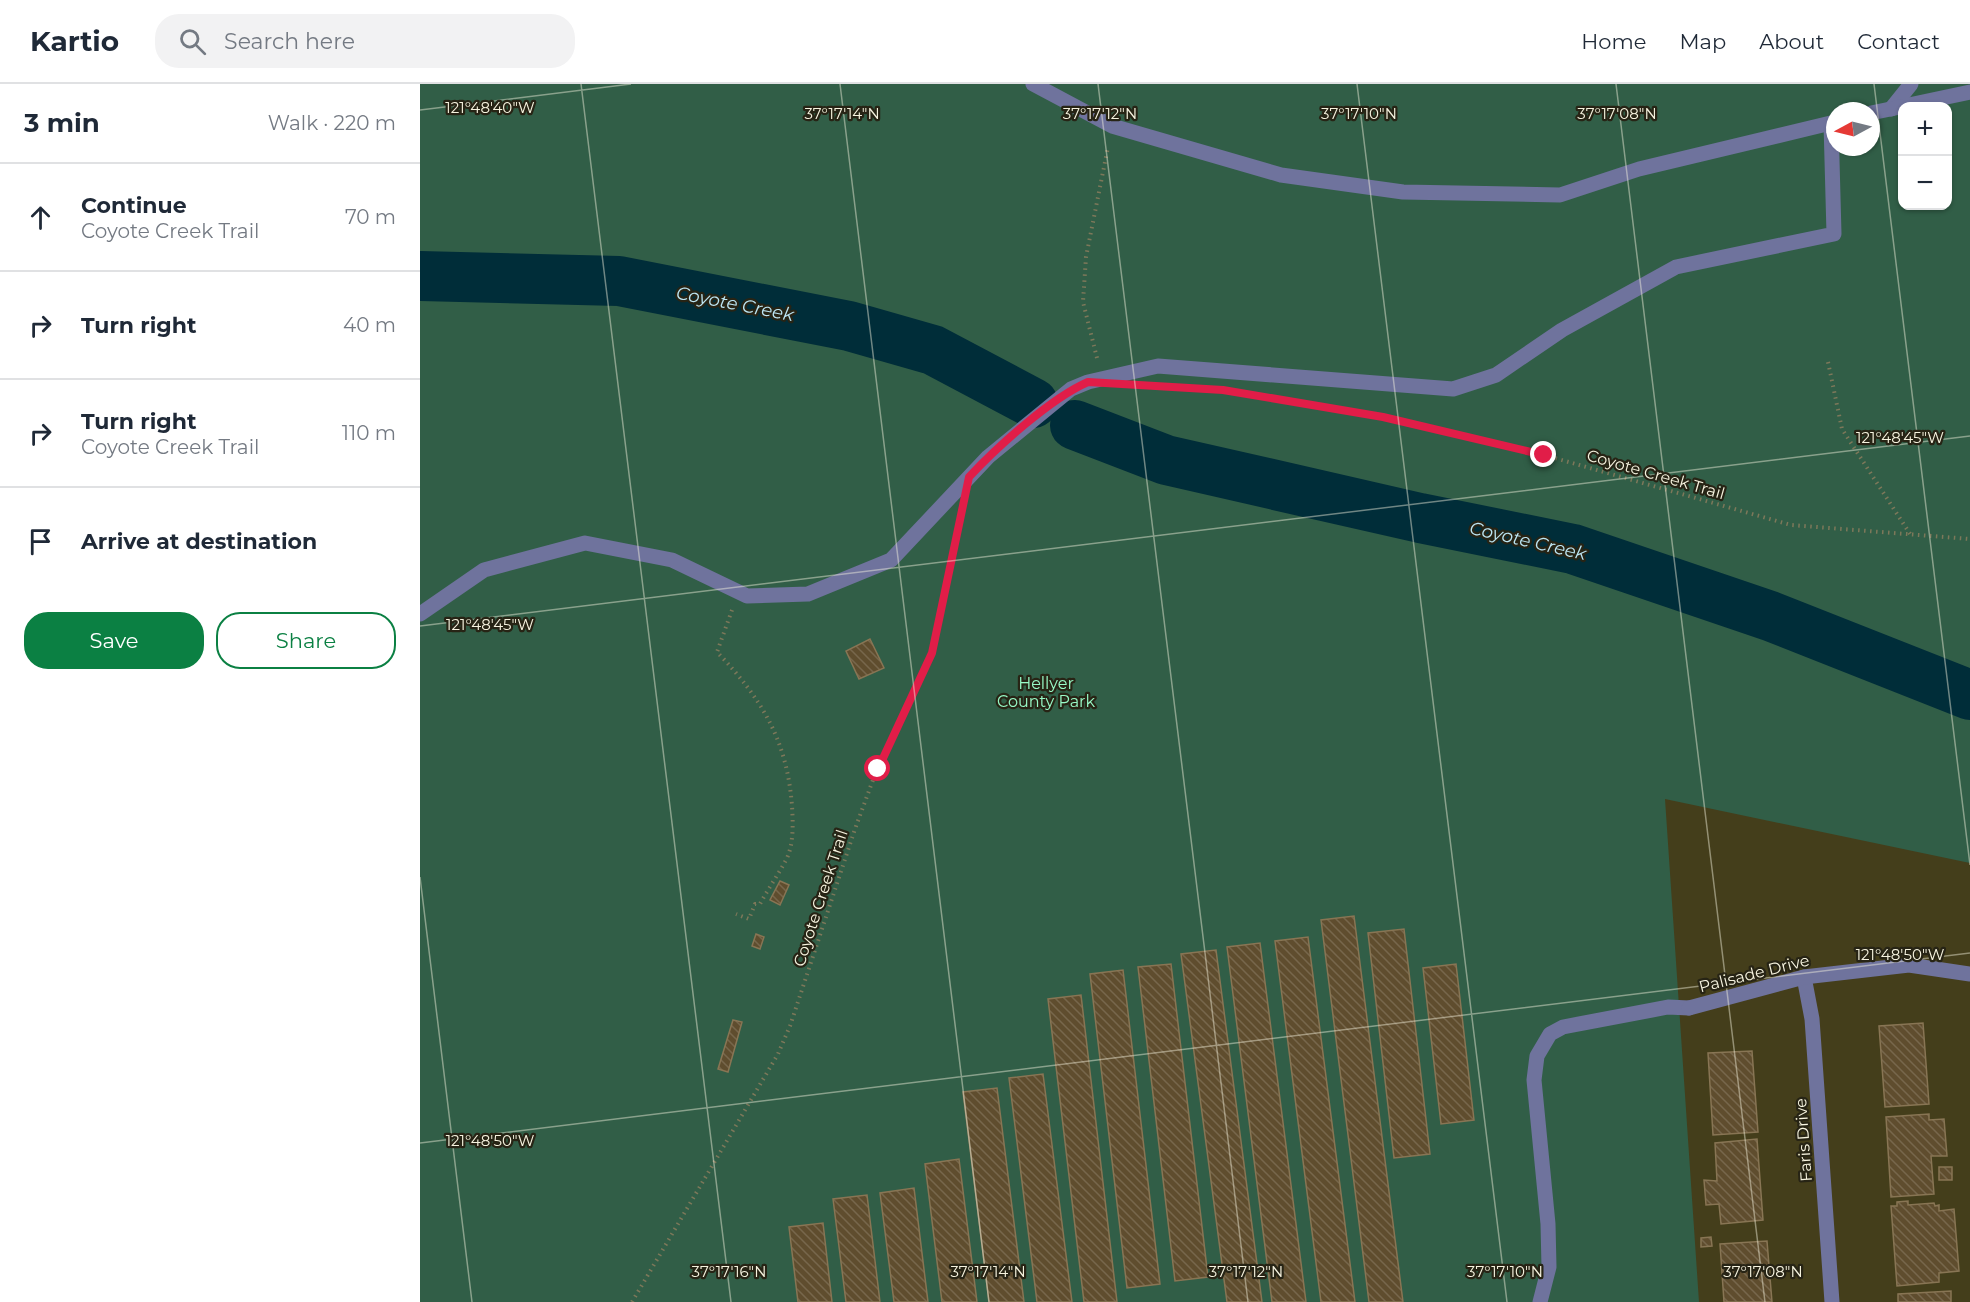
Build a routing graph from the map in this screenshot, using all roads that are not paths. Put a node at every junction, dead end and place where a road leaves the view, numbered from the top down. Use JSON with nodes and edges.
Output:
{"nodes":[{"id":1,"x":1033,"y":84,"type":"edge"},
{"id":2,"x":1911,"y":84,"type":"edge"},
{"id":3,"x":1970,"y":92,"type":"edge"},
{"id":4,"x":1902,"y":102,"type":"edge"},
{"id":5,"x":1926,"y":102,"type":"edge"},
{"id":6,"x":1898,"y":108,"type":"edge"},
{"id":7,"x":1880,"y":111,"type":"edge"},
{"id":8,"x":1826,"y":124,"type":"edge"},
{"id":9,"x":1833,"y":156,"type":"edge"},
{"id":10,"x":420,"y":614,"type":"edge"},
{"id":11,"x":1970,"y":974,"type":"edge"},
{"id":12,"x":1804,"y":977,"type":"junction"},
{"id":13,"x":1540,"y":1302,"type":"edge"},
{"id":14,"x":1832,"y":1302,"type":"edge"}],
"edges":[{"from":1,"to":8,"type":"street"},
{"from":2,"to":4,"type":"street"},
{"from":3,"to":5,"type":"street"},
{"from":6,"to":7,"type":"street"},
{"from":9,"to":10,"type":"street"},
{"from":11,"to":12,"type":"street","name":"Palisade Drive"},
{"from":12,"to":13,"type":"street","name":"Palisade Drive"},
{"from":12,"to":14,"type":"street","name":"Faris Drive"}]}
